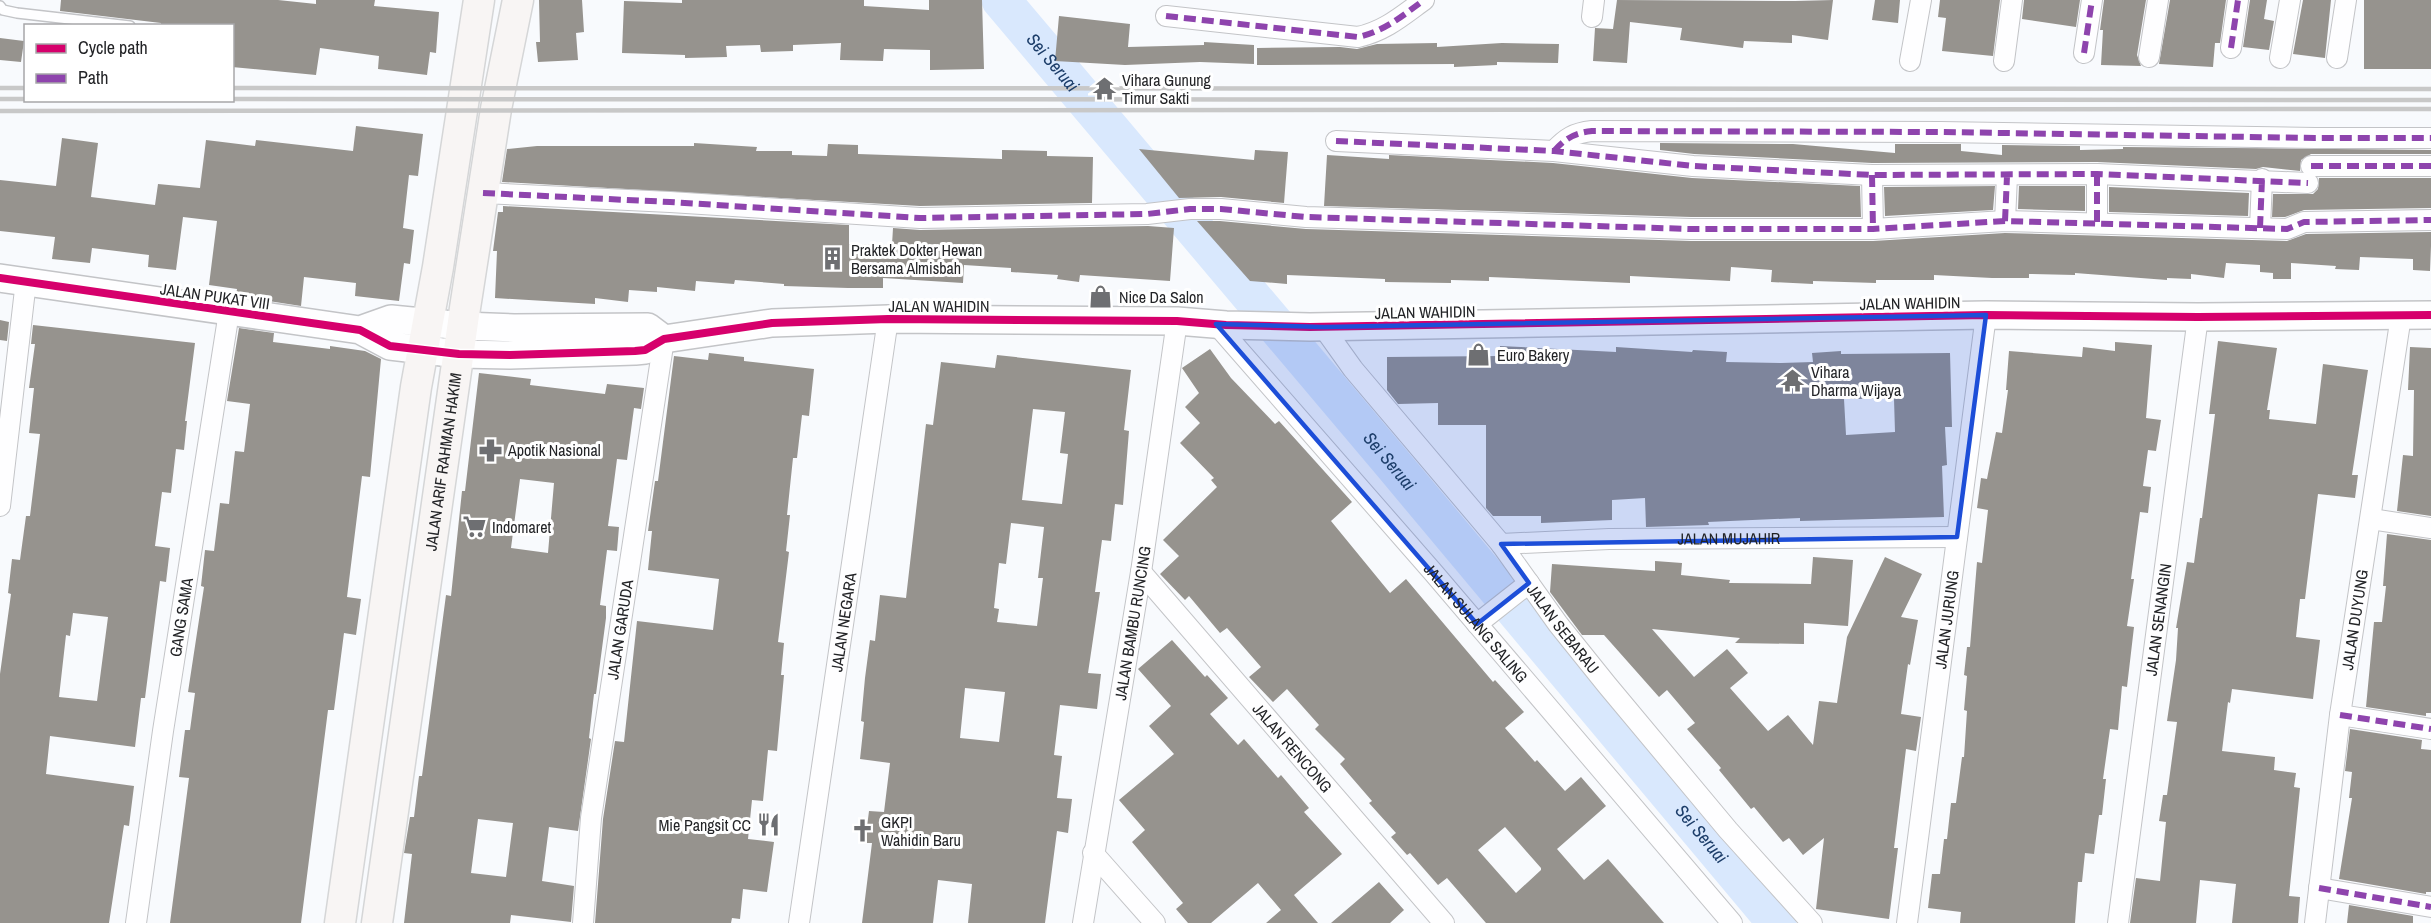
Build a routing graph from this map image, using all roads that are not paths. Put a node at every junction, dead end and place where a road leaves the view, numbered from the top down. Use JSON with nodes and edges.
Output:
{"nodes":[{"id":1,"x":479,"y":0,"type":"edge"},
{"id":2,"x":518,"y":0,"type":"edge"},
{"id":3,"x":1424,"y":0,"type":"edge"},
{"id":4,"x":1921,"y":0,"type":"edge"},
{"id":5,"x":2012,"y":0,"type":"edge"},
{"id":6,"x":2091,"y":0,"type":"edge"},
{"id":7,"x":2158,"y":0,"type":"edge"},
{"id":8,"x":2238,"y":0,"type":"edge"},
{"id":9,"x":2290,"y":0,"type":"edge"},
{"id":10,"x":2346,"y":0,"type":"edge"},
{"id":11,"x":0,"y":6,"type":"edge"},
{"id":12,"x":1166,"y":16,"type":"dead end"},
{"id":13,"x":113,"y":24,"type":"edge"},
{"id":14,"x":2231,"y":48,"type":"dead end"},
{"id":15,"x":2084,"y":53,"type":"dead end"},
{"id":16,"x":2149,"y":57,"type":"dead end"},
{"id":17,"x":2280,"y":58,"type":"dead end"},
{"id":18,"x":2337,"y":58,"type":"dead end"},
{"id":19,"x":1910,"y":61,"type":"dead end"},
{"id":20,"x":2004,"y":61,"type":"dead end"},
{"id":21,"x":2431,"y":138,"type":"edge"},
{"id":22,"x":1336,"y":141,"type":"dead end"},
{"id":23,"x":1554,"y":152,"type":"junction"},
{"id":24,"x":2431,"y":166,"type":"edge"},
{"id":25,"x":2097,"y":174,"type":"junction"},
{"id":26,"x":1872,"y":175,"type":"junction"},
{"id":27,"x":2007,"y":176,"type":"junction"},
{"id":28,"x":2262,"y":179,"type":"junction"},
{"id":29,"x":483,"y":193,"type":"junction"},
{"id":30,"x":2005,"y":220,"type":"junction"},
{"id":31,"x":2431,"y":220,"type":"edge"},
{"id":32,"x":2097,"y":223,"type":"junction"},
{"id":33,"x":2260,"y":228,"type":"junction"},
{"id":34,"x":1873,"y":229,"type":"junction"},
{"id":35,"x":0,"y":278,"type":"edge"},
{"id":36,"x":26,"y":281,"type":"junction"},
{"id":37,"x":229,"y":312,"type":"junction"},
{"id":38,"x":1986,"y":315,"type":"junction"},
{"id":39,"x":2431,"y":315,"type":"edge"},
{"id":40,"x":2401,"y":316,"type":"junction"},
{"id":41,"x":2198,"y":317,"type":"junction"},
{"id":42,"x":888,"y":319,"type":"junction"},
{"id":43,"x":1176,"y":321,"type":"junction"},
{"id":44,"x":1221,"y":325,"type":"junction"},
{"id":45,"x":1316,"y":327,"type":"junction"},
{"id":46,"x":425,"y":336,"type":"junction"},
{"id":47,"x":664,"y":339,"type":"junction"},
{"id":48,"x":461,"y":340,"type":"junction"},
{"id":49,"x":0,"y":506,"type":"edge"},
{"id":50,"x":2371,"y":519,"type":"junction"},
{"id":51,"x":2431,"y":528,"type":"edge"},
{"id":52,"x":1958,"y":537,"type":"junction"},
{"id":53,"x":1501,"y":544,"type":"junction"},
{"id":54,"x":1141,"y":572,"type":"junction"},
{"id":55,"x":1523,"y":587,"type":"junction"},
{"id":56,"x":1480,"y":621,"type":"junction"},
{"id":57,"x":2340,"y":714,"type":"junction"},
{"id":58,"x":2431,"y":729,"type":"edge"},
{"id":59,"x":1093,"y":853,"type":"junction"},
{"id":60,"x":2319,"y":888,"type":"junction"},
{"id":61,"x":2431,"y":907,"type":"edge"},
{"id":62,"x":136,"y":923,"type":"edge"},
{"id":63,"x":340,"y":923,"type":"edge"},
{"id":64,"x":377,"y":923,"type":"edge"},
{"id":65,"x":583,"y":923,"type":"edge"},
{"id":66,"x":799,"y":923,"type":"edge"},
{"id":67,"x":1083,"y":923,"type":"edge"},
{"id":68,"x":1155,"y":923,"type":"edge"},
{"id":69,"x":1444,"y":923,"type":"edge"},
{"id":70,"x":1732,"y":923,"type":"edge"},
{"id":71,"x":1812,"y":923,"type":"edge"},
{"id":72,"x":1907,"y":923,"type":"edge"},
{"id":73,"x":2118,"y":923,"type":"edge"},
{"id":74,"x":2315,"y":923,"type":"edge"}],
"edges":[{"from":1,"to":46,"type":"main road"},
{"from":2,"to":29,"type":"main road","name":"JALAN ARIF RAHMAN HAKIM"},
{"from":3,"to":12,"type":"street"},
{"from":4,"to":19,"type":"street"},
{"from":5,"to":20,"type":"street"},
{"from":6,"to":15,"type":"street"},
{"from":7,"to":16,"type":"street"},
{"from":8,"to":14,"type":"street"},
{"from":9,"to":17,"type":"street"},
{"from":10,"to":18,"type":"street"},
{"from":11,"to":13,"type":"lane"},
{"from":21,"to":23,"type":"street"},
{"from":22,"to":23,"type":"street"},
{"from":23,"to":26,"type":"street"},
{"from":24,"to":28,"type":"street"},
{"from":25,"to":27,"type":"street"},
{"from":25,"to":28,"type":"street"},
{"from":25,"to":32,"type":"street"},
{"from":26,"to":27,"type":"street"},
{"from":26,"to":34,"type":"street"},
{"from":27,"to":30,"type":"street"},
{"from":28,"to":33,"type":"street"},
{"from":29,"to":34,"type":"street"},
{"from":29,"to":48,"type":"main road","name":"JALAN ARIF RAHMAN HAKIM"},
{"from":30,"to":32,"type":"street"},
{"from":30,"to":34,"type":"street"},
{"from":31,"to":33,"type":"street"},
{"from":32,"to":33,"type":"street"},
{"from":35,"to":36,"type":"street","name":"JALAN PUKAT VIII"},
{"from":36,"to":37,"type":"street","name":"JALAN PUKAT VIII"},
{"from":36,"to":49,"type":"street"},
{"from":37,"to":46,"type":"street","name":"JALAN PUKAT VIII"},
{"from":37,"to":62,"type":"street","name":"GANG SAMA"},
{"from":38,"to":41,"type":"street","name":"JALAN WAHIDIN"},
{"from":38,"to":45,"type":"street","name":"JALAN WAHIDIN"},
{"from":38,"to":52,"type":"street","name":"JALAN JURUNG"},
{"from":39,"to":40,"type":"street","name":"JALAN WAHIDIN"},
{"from":40,"to":41,"type":"street","name":"JALAN WAHIDIN"},
{"from":40,"to":50,"type":"street","name":"JALAN DUYUNG"},
{"from":41,"to":73,"type":"street","name":"JALAN SENANGIN"},
{"from":42,"to":43,"type":"street","name":"JALAN WAHIDIN"},
{"from":42,"to":47,"type":"street","name":"JALAN WAHIDIN"},
{"from":42,"to":66,"type":"street","name":"JALAN NEGARA"},
{"from":43,"to":44,"type":"street","name":"JALAN WAHIDIN"},
{"from":43,"to":54,"type":"street","name":"JALAN BAMBU RUNCING"},
{"from":44,"to":45,"type":"street","name":"JALAN WAHIDIN"},
{"from":44,"to":56,"type":"street","name":"JALAN SULANG SALING"},
{"from":45,"to":53,"type":"street","name":"JALAN SEBARAU"},
{"from":46,"to":48,"type":"street"},
{"from":46,"to":63,"type":"main road"},
{"from":47,"to":48,"type":"street"},
{"from":47,"to":65,"type":"street","name":"JALAN GARUDA"},
{"from":48,"to":64,"type":"main road","name":"JALAN ARIF RAHMAN HAKIM"},
{"from":50,"to":51,"type":"street"},
{"from":50,"to":57,"type":"street","name":"JALAN DUYUNG"},
{"from":52,"to":53,"type":"street","name":"JALAN MUJAHIR"},
{"from":52,"to":72,"type":"street","name":"JALAN JURUNG"},
{"from":53,"to":55,"type":"street","name":"JALAN SEBARAU"},
{"from":54,"to":59,"type":"street","name":"JALAN BAMBU RUNCING"},
{"from":54,"to":69,"type":"street","name":"JALAN RENCONG"},
{"from":55,"to":56,"type":"street"},
{"from":55,"to":71,"type":"street","name":"JALAN SEBARAU"},
{"from":56,"to":70,"type":"street","name":"JALAN SULANG SALING"},
{"from":57,"to":58,"type":"street"},
{"from":57,"to":60,"type":"street","name":"JALAN DUYUNG"},
{"from":59,"to":67,"type":"street","name":"JALAN BAMBU RUNCING"},
{"from":59,"to":68,"type":"street"},
{"from":60,"to":61,"type":"street"},
{"from":60,"to":74,"type":"street","name":"JALAN DUYUNG"}]}
